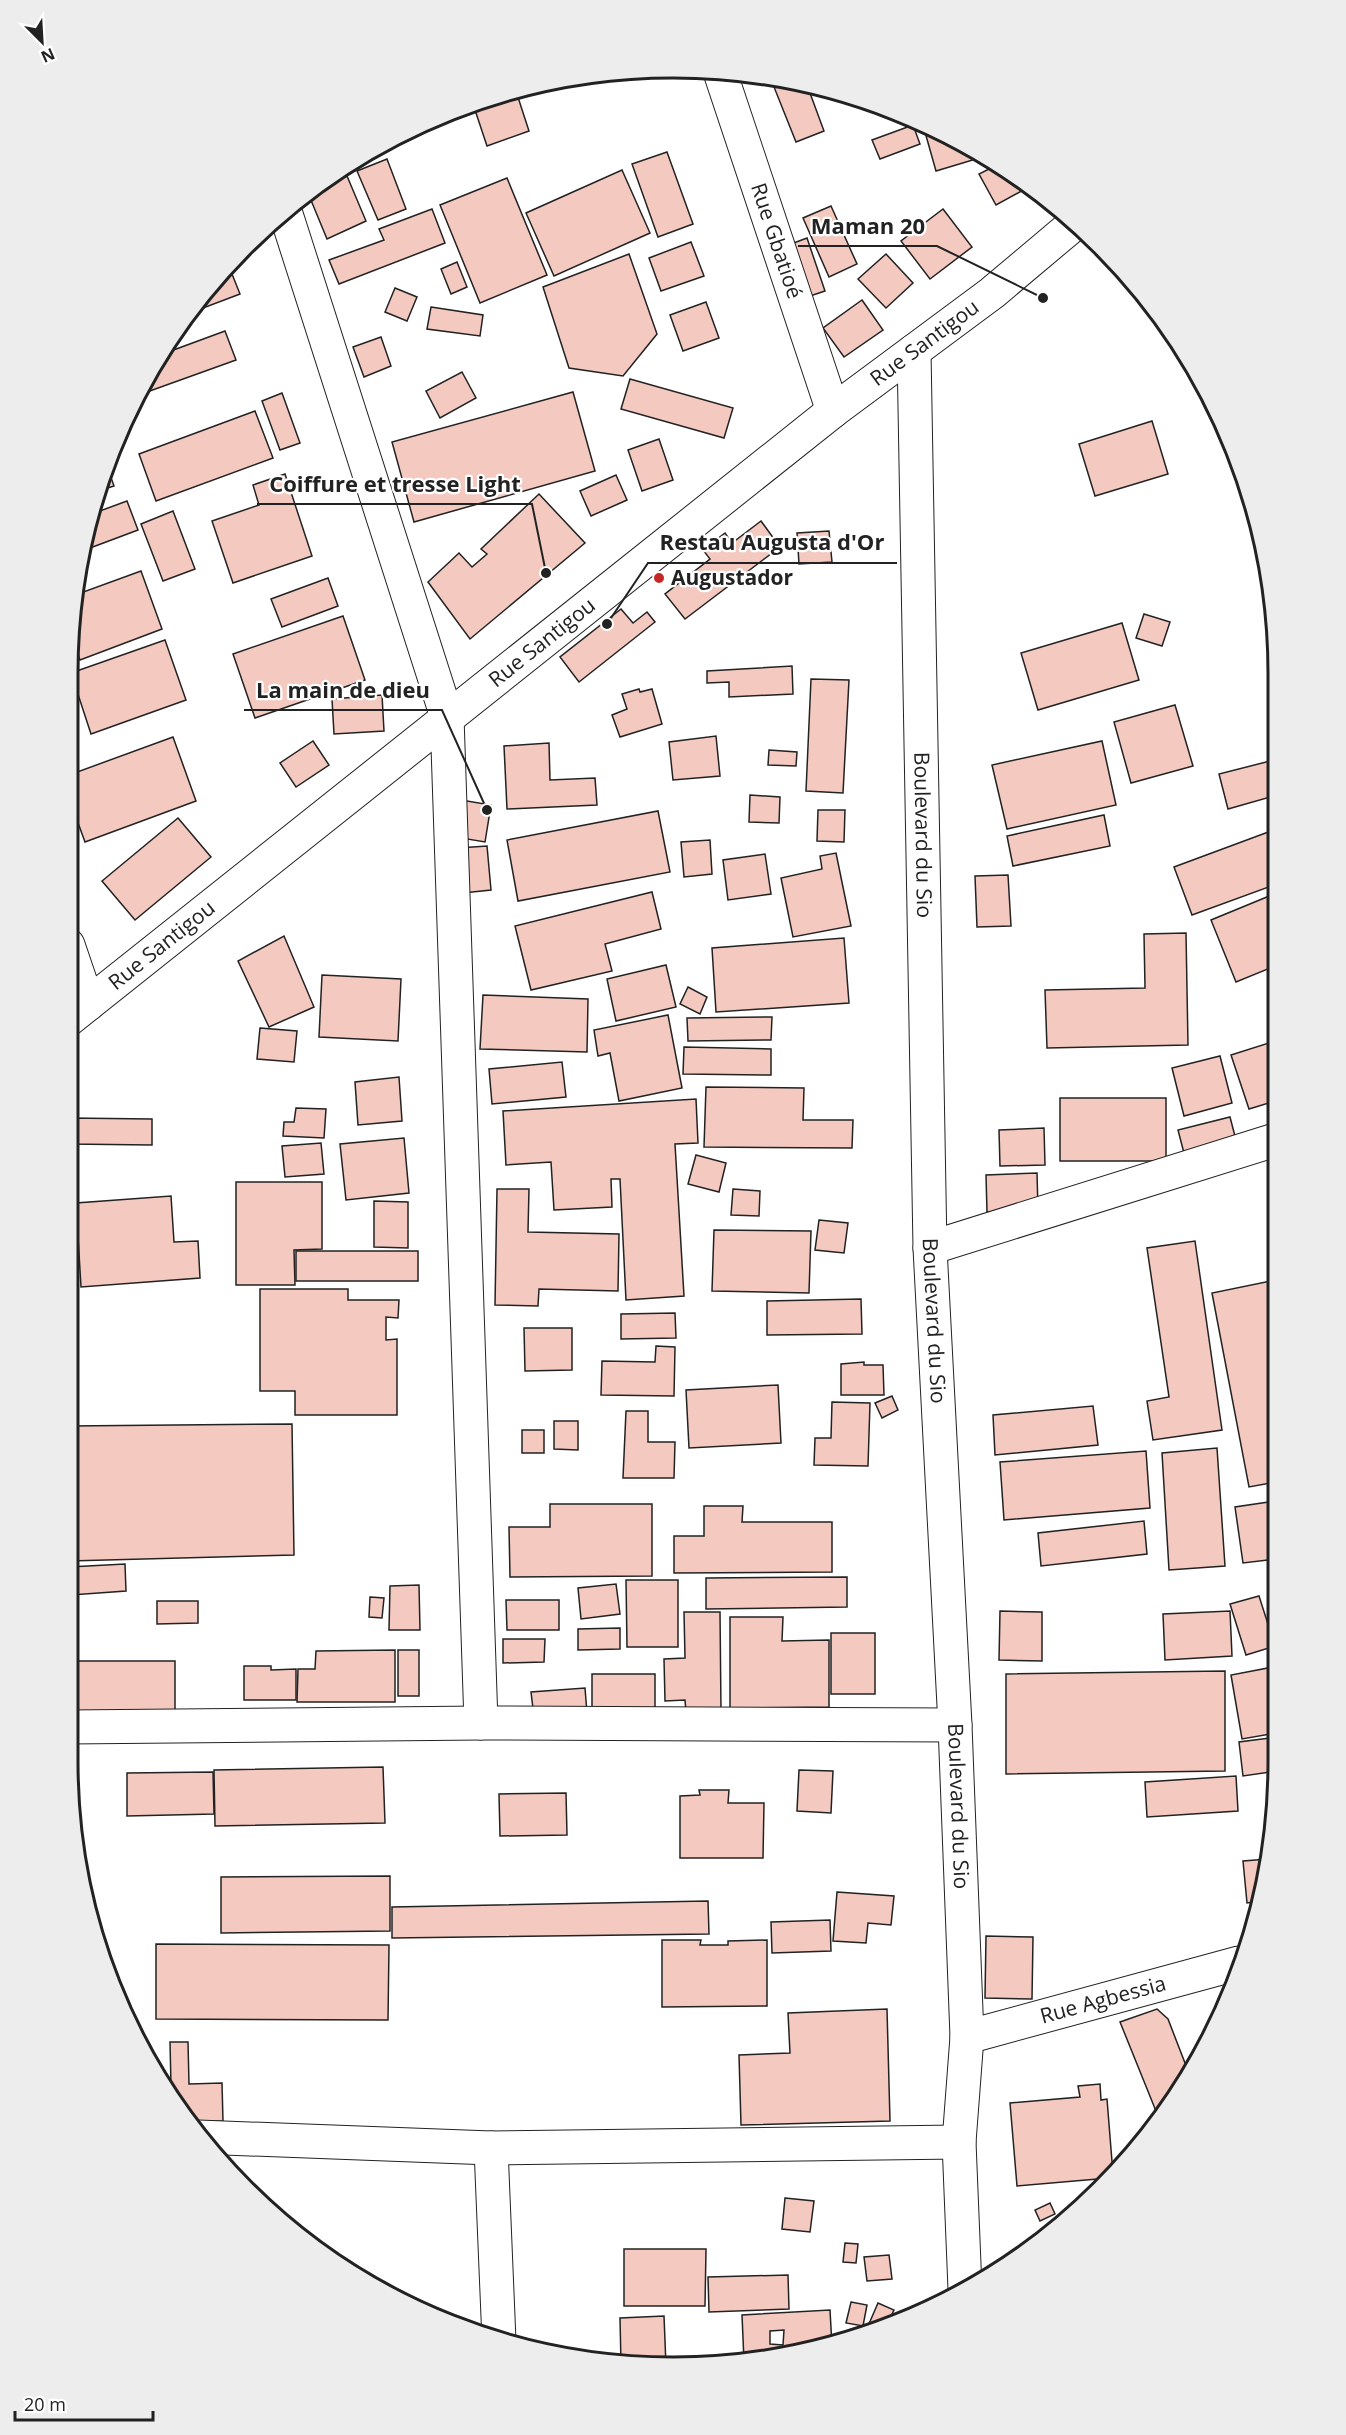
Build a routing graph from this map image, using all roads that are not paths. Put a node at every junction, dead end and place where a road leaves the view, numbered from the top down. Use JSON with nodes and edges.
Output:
{"nodes":[{"id":1,"x":723,"y":80,"type":"edge"},
{"id":2,"x":288,"y":220,"type":"edge"},
{"id":3,"x":1068,"y":229,"type":"edge"},
{"id":4,"x":914,"y":351,"type":"junction"},
{"id":5,"x":833,"y":411,"type":"junction"},
{"id":6,"x":447,"y":717,"type":"junction"},
{"id":7,"x":78,"y":1012,"type":"edge"},
{"id":8,"x":1268,"y":1142,"type":"edge"},
{"id":9,"x":930,"y":1248,"type":"junction"},
{"id":10,"x":481,"y":1723,"type":"junction"},
{"id":11,"x":955,"y":1725,"type":"junction"},
{"id":12,"x":78,"y":1727,"type":"edge"},
{"id":13,"x":1230,"y":1971,"type":"edge"},
{"id":14,"x":967,"y":2037,"type":"junction"},
{"id":15,"x":212,"y":2138,"type":"edge"},
{"id":16,"x":959,"y":2142,"type":"junction"},
{"id":17,"x":491,"y":2148,"type":"junction"},
{"id":18,"x":965,"y":2280,"type":"edge"},
{"id":19,"x":499,"y":2330,"type":"edge"}],
"edges":[{"from":1,"to":5,"type":"street","name":"Rue Gbatioé"},
{"from":2,"to":6,"type":"street"},
{"from":3,"to":4,"type":"street","name":"Rue Santigou"},
{"from":4,"to":5,"type":"street","name":"Rue Santigou"},
{"from":4,"to":9,"type":"street","name":"Boulevard du Sio"},
{"from":5,"to":6,"type":"street","name":"Rue Santigou"},
{"from":6,"to":7,"type":"street","name":"Rue Santigou"},
{"from":6,"to":10,"type":"street"},
{"from":8,"to":9,"type":"street"},
{"from":9,"to":11,"type":"street","name":"Boulevard du Sio"},
{"from":10,"to":11,"type":"street"},
{"from":10,"to":12,"type":"street"},
{"from":11,"to":14,"type":"street","name":"Boulevard du Sio"},
{"from":13,"to":14,"type":"street","name":"Rue Agbessia"},
{"from":14,"to":16,"type":"street","name":"Boulevard du Sio"},
{"from":15,"to":17,"type":"street"},
{"from":16,"to":17,"type":"street"},
{"from":16,"to":18,"type":"street","name":"Boulevard du Sio"},
{"from":17,"to":19,"type":"street"}]}
